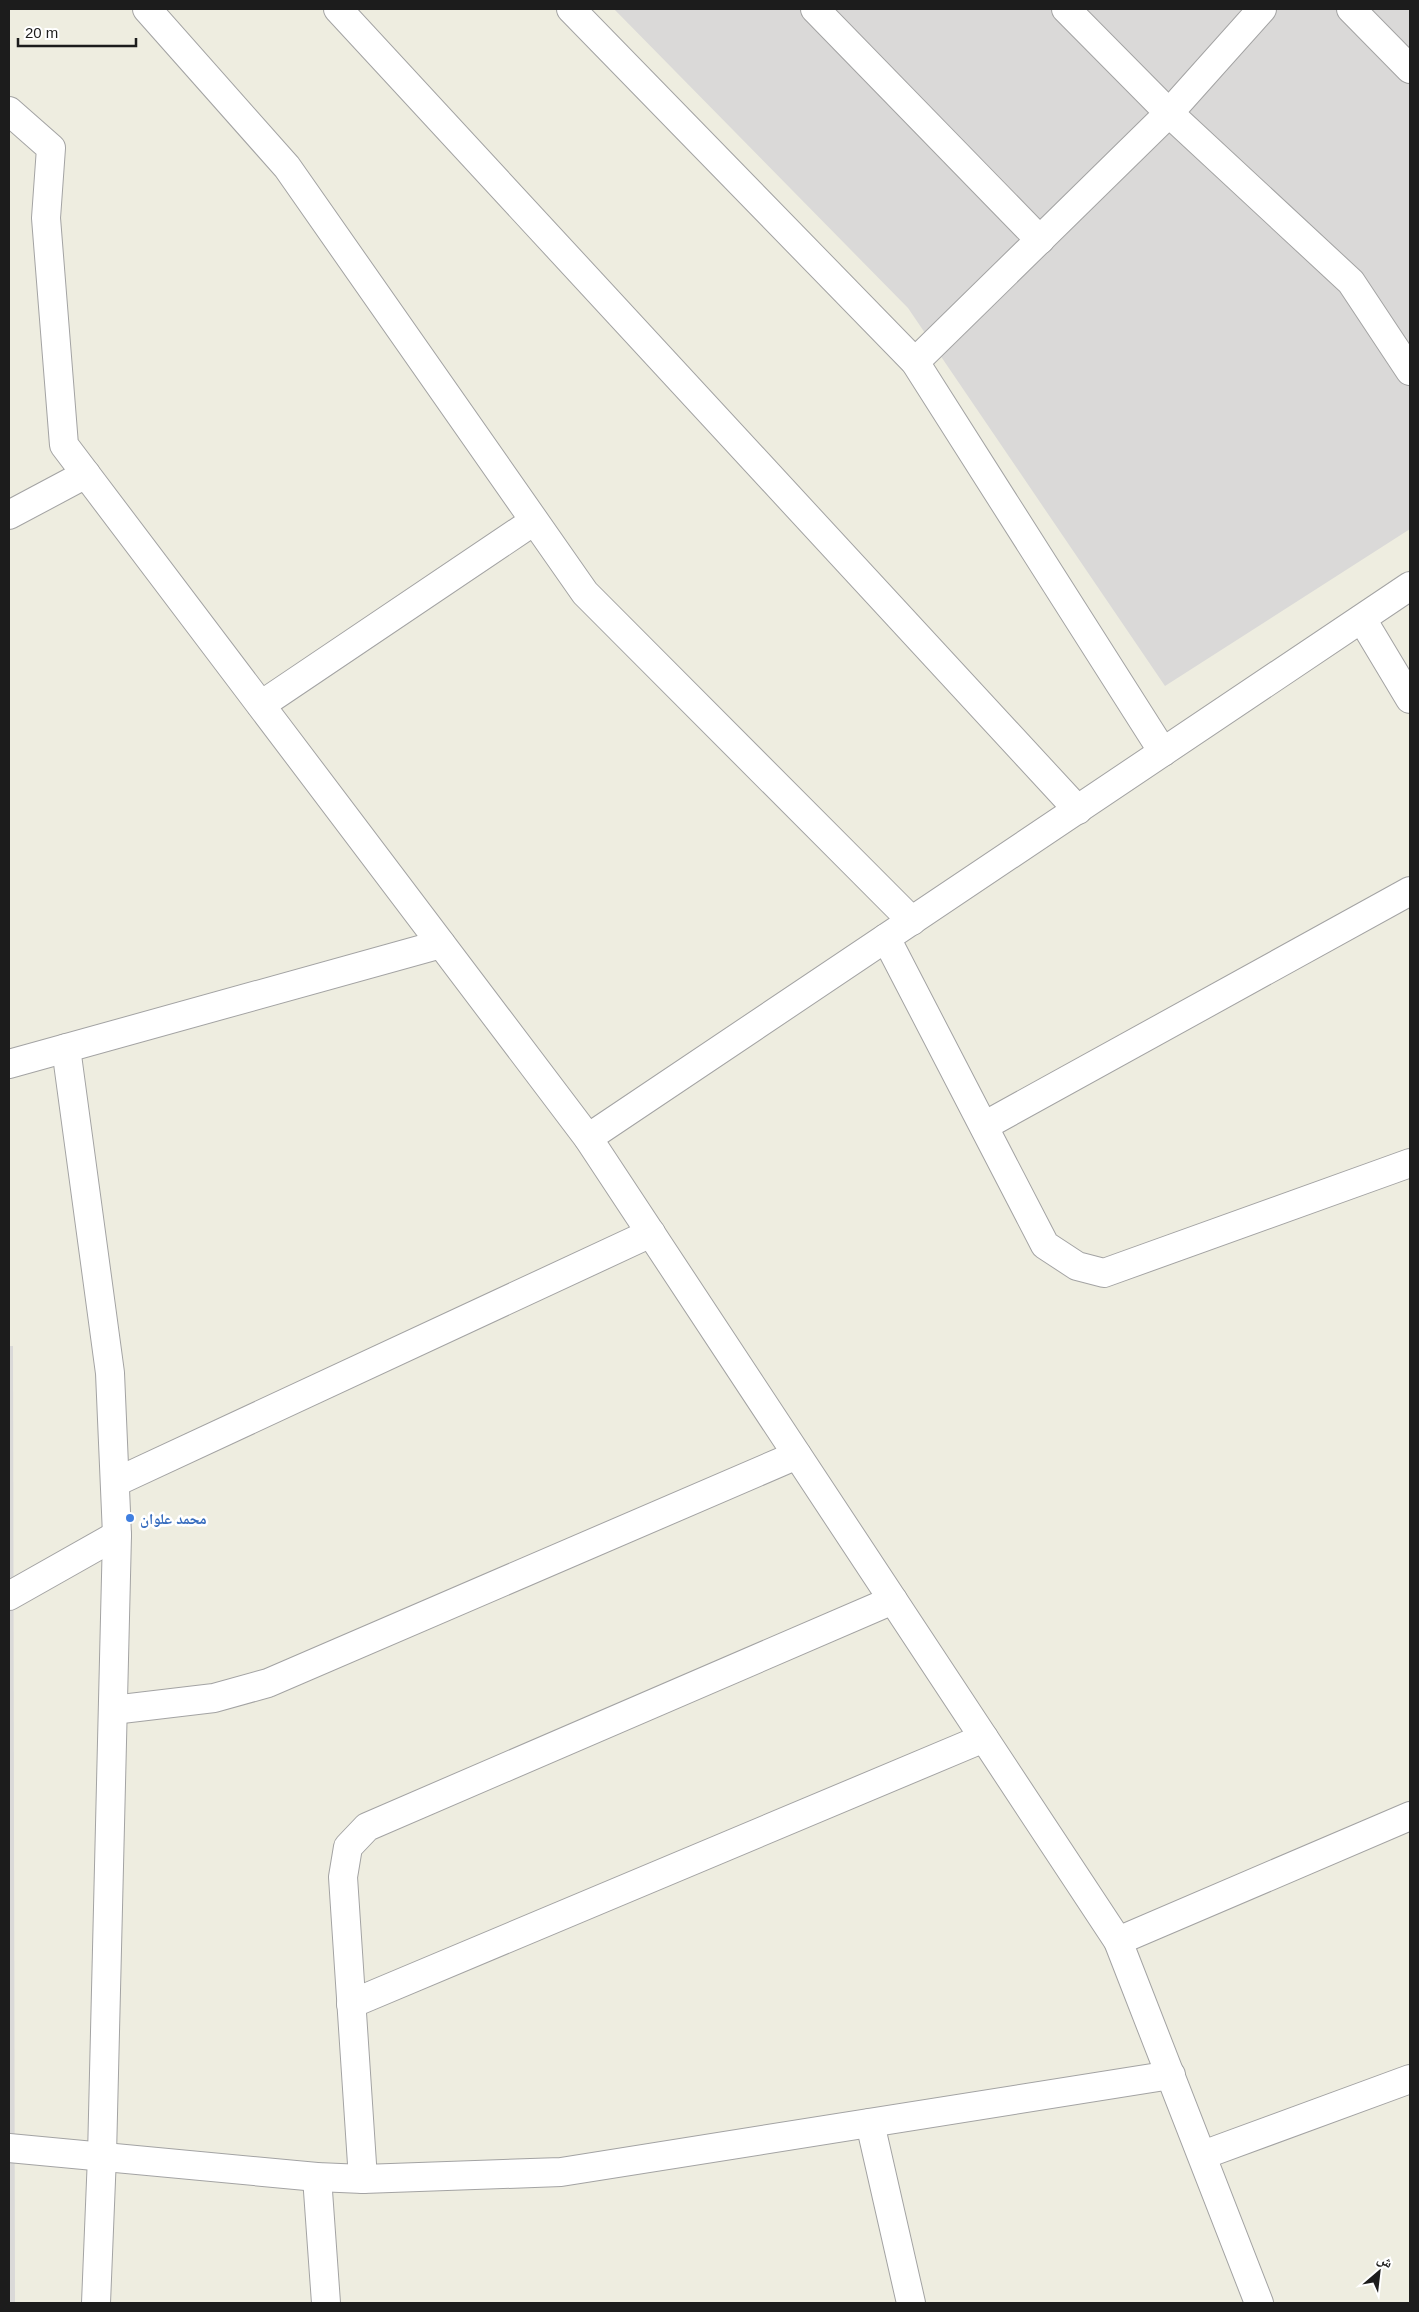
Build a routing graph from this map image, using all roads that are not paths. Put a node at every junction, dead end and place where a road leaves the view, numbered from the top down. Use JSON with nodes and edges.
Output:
{"nodes":[{"id":1,"x":147,"y":9,"type":"edge"},
{"id":2,"x":338,"y":9,"type":"edge"},
{"id":3,"x":571,"y":9,"type":"edge"},
{"id":4,"x":815,"y":9,"type":"edge"},
{"id":5,"x":1066,"y":9,"type":"edge"},
{"id":6,"x":1262,"y":9,"type":"edge"},
{"id":7,"x":1351,"y":9,"type":"edge"},
{"id":8,"x":1410,"y":69,"type":"edge"},
{"id":9,"x":9,"y":111,"type":"edge"},
{"id":10,"x":1169,"y":113,"type":"junction"},
{"id":11,"x":1040,"y":240,"type":"junction"},
{"id":12,"x":915,"y":362,"type":"junction"},
{"id":13,"x":1410,"y":371,"type":"edge"},
{"id":14,"x":86,"y":474,"type":"junction"},
{"id":15,"x":9,"y":515,"type":"edge"},
{"id":16,"x":534,"y":521,"type":"junction"},
{"id":17,"x":1410,"y":586,"type":"edge"},
{"id":18,"x":1362,"y":619,"type":"junction"},
{"id":19,"x":1410,"y":699,"type":"edge"},
{"id":20,"x":261,"y":706,"type":"junction"},
{"id":21,"x":1163,"y":752,"type":"junction"},
{"id":22,"x":1078,"y":810,"type":"junction"},
{"id":23,"x":1410,"y":891,"type":"edge"},
{"id":24,"x":912,"y":921,"type":"junction"},
{"id":25,"x":886,"y":938,"type":"junction"},
{"id":26,"x":441,"y":944,"type":"junction"},
{"id":27,"x":66,"y":1048,"type":"junction"},
{"id":28,"x":9,"y":1064,"type":"edge"},
{"id":29,"x":984,"y":1126,"type":"junction"},
{"id":30,"x":588,"y":1138,"type":"junction"},
{"id":31,"x":1410,"y":1163,"type":"edge"},
{"id":32,"x":650,"y":1233,"type":"junction"},
{"id":33,"x":797,"y":1455,"type":"junction"},
{"id":34,"x":116,"y":1482,"type":"junction"},
{"id":35,"x":117,"y":1535,"type":"junction"},
{"id":36,"x":9,"y":1596,"type":"edge"},
{"id":37,"x":893,"y":1600,"type":"junction"},
{"id":38,"x":113,"y":1710,"type":"junction"},
{"id":39,"x":984,"y":1738,"type":"junction"},
{"id":40,"x":1410,"y":1816,"type":"edge"},
{"id":41,"x":1118,"y":1940,"type":"junction"},
{"id":42,"x":351,"y":2004,"type":"junction"},
{"id":43,"x":1171,"y":2075,"type":"junction"},
{"id":44,"x":1410,"y":2078,"type":"edge"},
{"id":45,"x":870,"y":2123,"type":"junction"},
{"id":46,"x":9,"y":2148,"type":"edge"},
{"id":47,"x":1203,"y":2155,"type":"junction"},
{"id":48,"x":102,"y":2156,"type":"junction"},
{"id":49,"x":317,"y":2177,"type":"junction"},
{"id":50,"x":363,"y":2179,"type":"junction"},
{"id":51,"x":96,"y":2303,"type":"edge"},
{"id":52,"x":326,"y":2303,"type":"edge"},
{"id":53,"x":911,"y":2303,"type":"edge"},
{"id":54,"x":1260,"y":2303,"type":"edge"}],
"edges":[{"from":1,"to":16,"type":"street"},
{"from":2,"to":22,"type":"street"},
{"from":3,"to":12,"type":"street"},
{"from":4,"to":11,"type":"street"},
{"from":5,"to":10,"type":"street"},
{"from":6,"to":10,"type":"street"},
{"from":7,"to":8,"type":"street"},
{"from":9,"to":14,"type":"street"},
{"from":10,"to":11,"type":"street"},
{"from":10,"to":13,"type":"street"},
{"from":11,"to":12,"type":"street"},
{"from":12,"to":21,"type":"street"},
{"from":14,"to":15,"type":"street"},
{"from":14,"to":20,"type":"street"},
{"from":16,"to":20,"type":"street"},
{"from":16,"to":24,"type":"street"},
{"from":17,"to":18,"type":"street"},
{"from":18,"to":19,"type":"street"},
{"from":18,"to":21,"type":"street"},
{"from":20,"to":26,"type":"street"},
{"from":21,"to":22,"type":"street"},
{"from":22,"to":24,"type":"street"},
{"from":23,"to":29,"type":"street"},
{"from":24,"to":25,"type":"street"},
{"from":25,"to":29,"type":"street"},
{"from":25,"to":30,"type":"street"},
{"from":26,"to":27,"type":"street"},
{"from":26,"to":30,"type":"street"},
{"from":27,"to":28,"type":"street"},
{"from":27,"to":34,"type":"street"},
{"from":29,"to":31,"type":"street"},
{"from":30,"to":32,"type":"street"},
{"from":32,"to":33,"type":"street"},
{"from":32,"to":34,"type":"street"},
{"from":33,"to":37,"type":"street"},
{"from":33,"to":38,"type":"street"},
{"from":34,"to":35,"type":"street"},
{"from":35,"to":36,"type":"street"},
{"from":35,"to":38,"type":"street"},
{"from":37,"to":39,"type":"street"},
{"from":37,"to":42,"type":"street"},
{"from":38,"to":48,"type":"street"},
{"from":39,"to":41,"type":"street"},
{"from":39,"to":42,"type":"street"},
{"from":40,"to":41,"type":"street"},
{"from":41,"to":43,"type":"street"},
{"from":42,"to":50,"type":"street"},
{"from":43,"to":45,"type":"street"},
{"from":43,"to":47,"type":"street"},
{"from":44,"to":47,"type":"street"},
{"from":45,"to":50,"type":"street"},
{"from":45,"to":53,"type":"street"},
{"from":46,"to":48,"type":"street"},
{"from":47,"to":54,"type":"street"},
{"from":48,"to":49,"type":"street"},
{"from":48,"to":51,"type":"street"},
{"from":49,"to":50,"type":"street"},
{"from":49,"to":52,"type":"street"}]}
